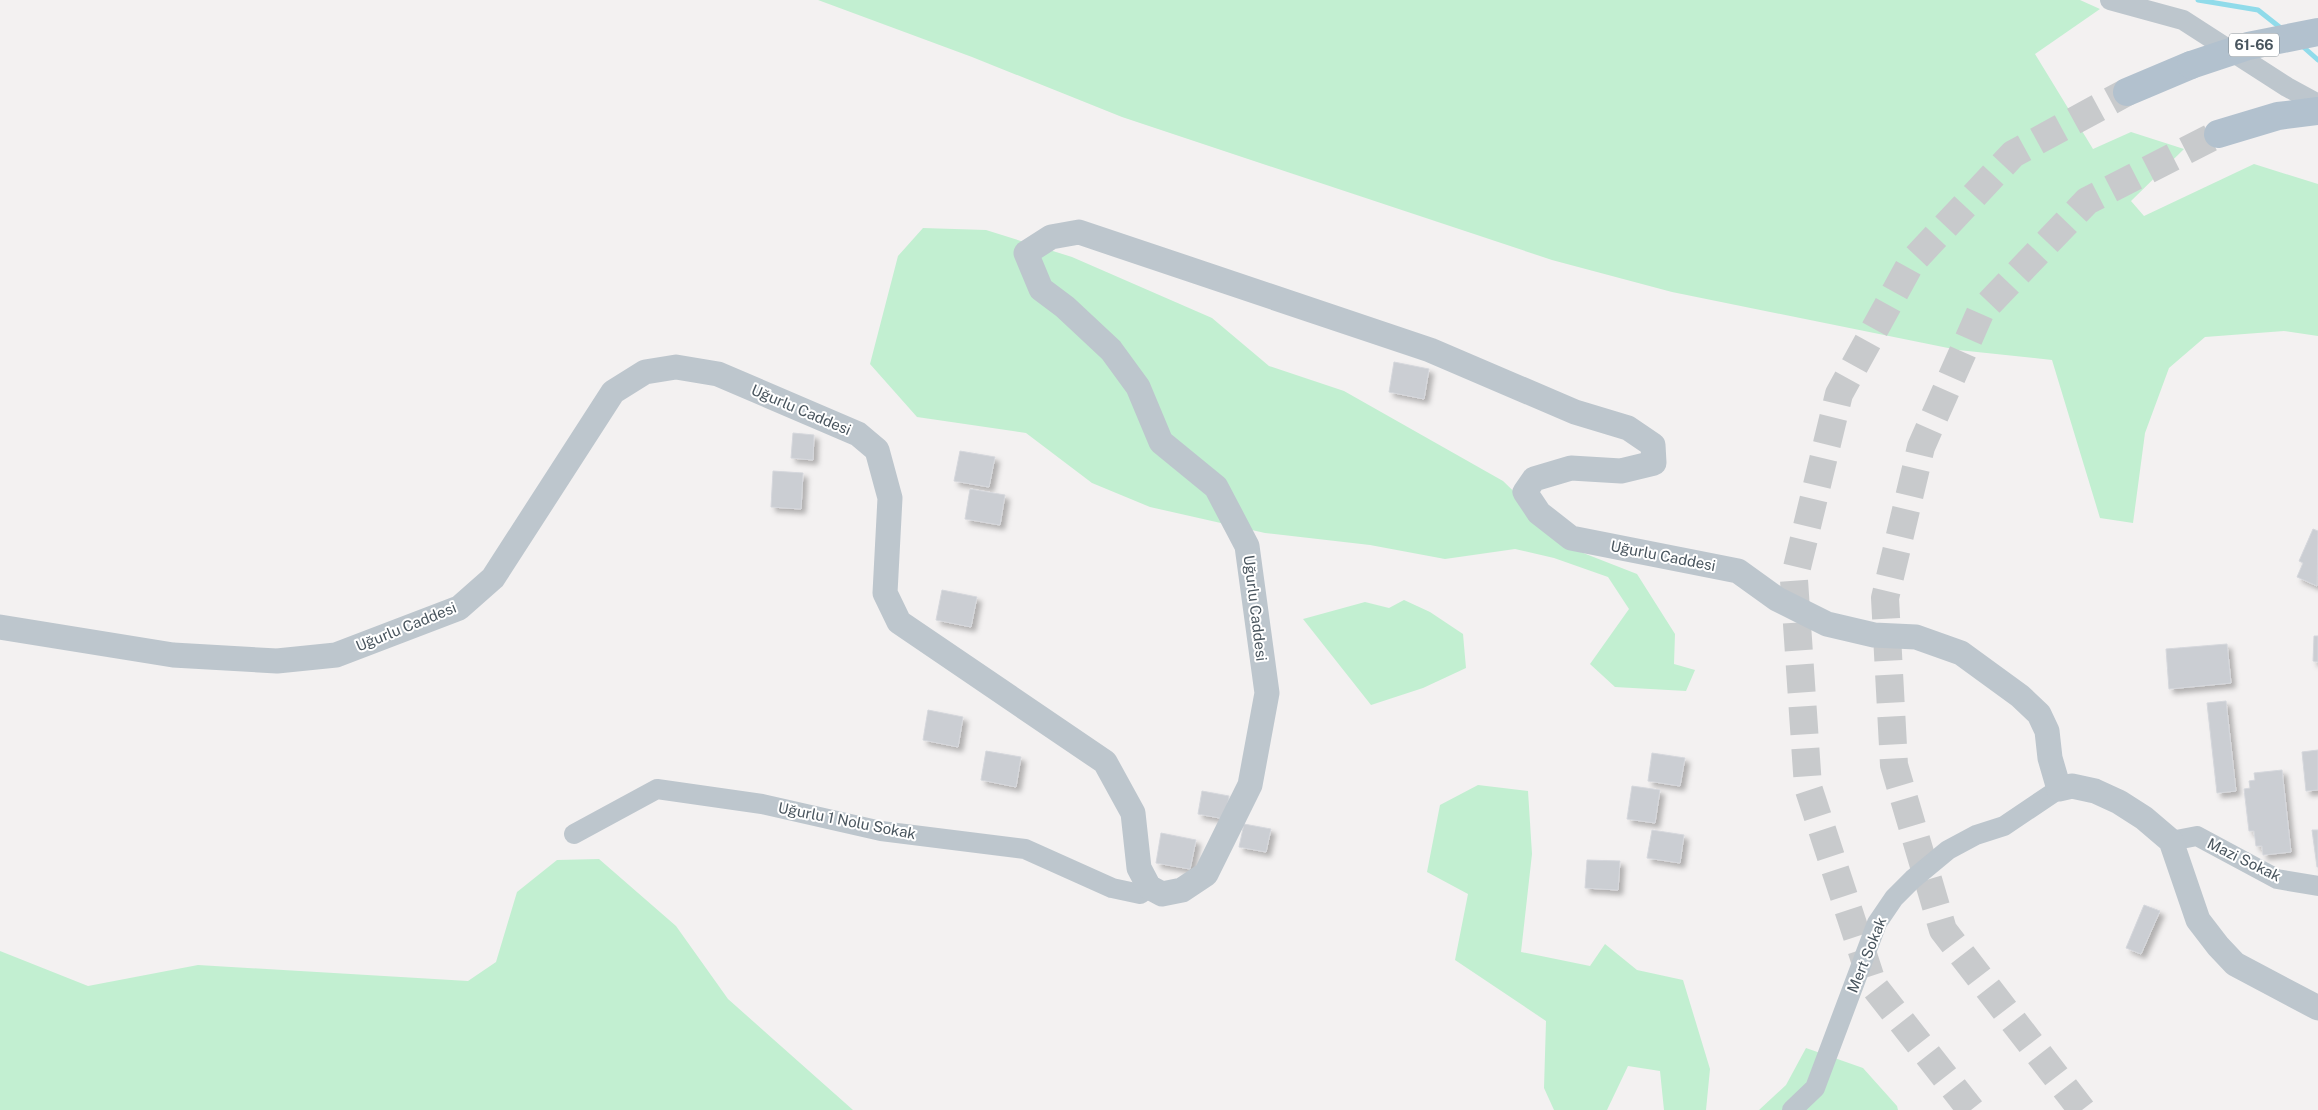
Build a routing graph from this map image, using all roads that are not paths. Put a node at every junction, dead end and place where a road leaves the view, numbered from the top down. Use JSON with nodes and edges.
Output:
{"nodes":[{"id":1,"x":2110,"y":0,"type":"edge"},
{"id":2,"x":2318,"y":32,"type":"edge"},
{"id":3,"x":2127,"y":92,"type":"tunnel mouth"},
{"id":4,"x":2318,"y":104,"type":"edge"},
{"id":5,"x":2318,"y":111,"type":"edge"},
{"id":6,"x":2218,"y":134,"type":"tunnel mouth"},
{"id":7,"x":0,"y":627,"type":"edge"},
{"id":8,"x":2059,"y":789,"type":"junction"},
{"id":9,"x":574,"y":834,"type":"dead end"},
{"id":10,"x":2171,"y":841,"type":"junction"},
{"id":11,"x":2318,"y":886,"type":"edge"},
{"id":12,"x":1149,"y":887,"type":"junction"},
{"id":13,"x":2318,"y":1008,"type":"edge"},
{"id":14,"x":1792,"y":1110,"type":"edge"}],
"edges":[{"from":1,"to":4,"type":"street"},
{"from":2,"to":3,"type":"main road","number":"61-66","bridge":true},
{"from":5,"to":6,"type":"main road"},
{"from":7,"to":12,"type":"street","name":"Uğurlu Caddesi"},
{"from":8,"to":10,"type":"street"},
{"from":8,"to":12,"type":"street","name":"Uğurlu Caddesi"},
{"from":8,"to":14,"type":"street","name":"Mert Sokak"},
{"from":9,"to":12,"type":"street","name":"Uğurlu 1 Nolu Sokak"},
{"from":10,"to":11,"type":"street","name":"Mazi Sokak"},
{"from":10,"to":13,"type":"street"}]}
